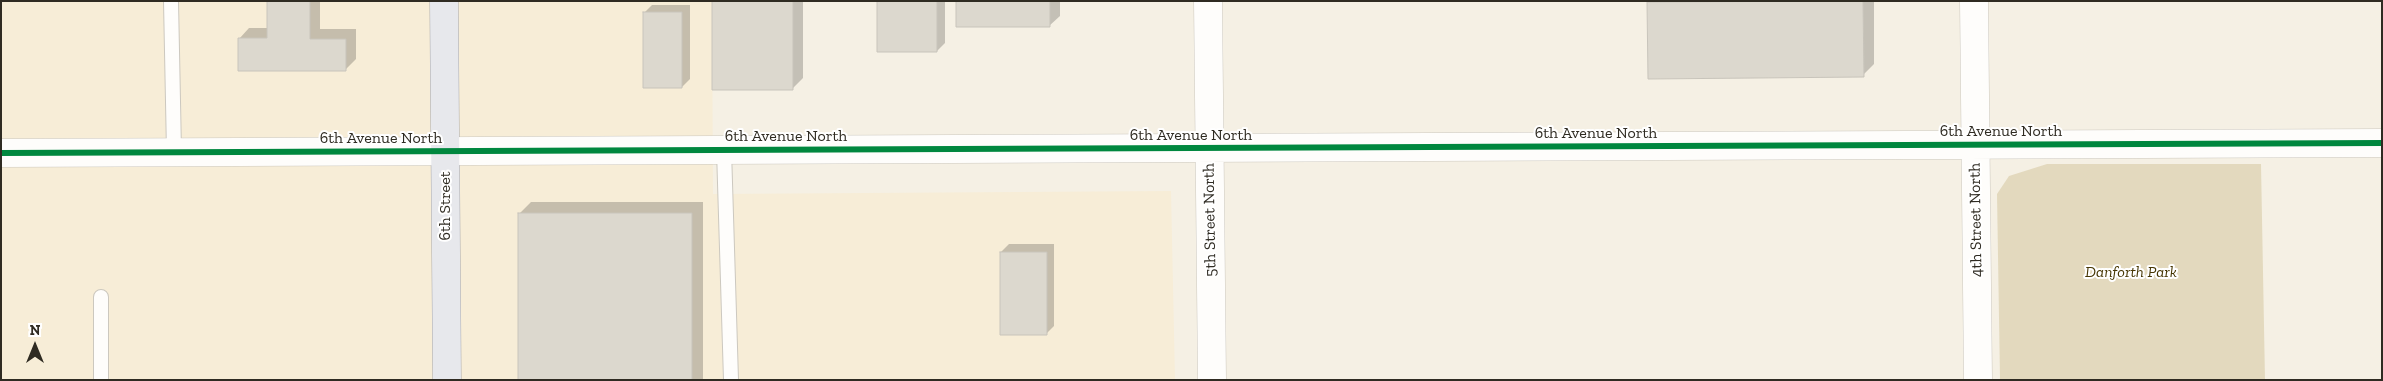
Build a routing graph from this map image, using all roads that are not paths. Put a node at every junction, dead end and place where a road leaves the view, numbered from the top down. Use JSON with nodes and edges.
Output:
{"nodes":[{"id":1,"x":171,"y":1,"type":"edge"},
{"id":2,"x":444,"y":1,"type":"edge"},
{"id":3,"x":1208,"y":1,"type":"edge"},
{"id":4,"x":1974,"y":1,"type":"edge"},
{"id":5,"x":2382,"y":143,"type":"edge"},
{"id":6,"x":1976,"y":145,"type":"junction"},
{"id":7,"x":1210,"y":148,"type":"junction"},
{"id":8,"x":724,"y":150,"type":"junction"},
{"id":9,"x":445,"y":151,"type":"junction"},
{"id":10,"x":174,"y":152,"type":"junction"},
{"id":11,"x":1,"y":153,"type":"edge"},
{"id":12,"x":101,"y":297,"type":"dead end"},
{"id":13,"x":101,"y":380,"type":"edge"},
{"id":14,"x":446,"y":380,"type":"edge"},
{"id":15,"x":731,"y":380,"type":"edge"},
{"id":16,"x":1212,"y":380,"type":"edge"},
{"id":17,"x":1978,"y":380,"type":"edge"}],
"edges":[{"from":1,"to":10,"type":"lane"},
{"from":2,"to":9,"type":"main road","name":"6th Street"},
{"from":3,"to":7,"type":"street","name":"5th Street North"},
{"from":4,"to":6,"type":"street","name":"4th Street North"},
{"from":5,"to":6,"type":"street","name":"6th Avenue North"},
{"from":6,"to":7,"type":"street","name":"6th Avenue North"},
{"from":6,"to":17,"type":"street","name":"4th Street North"},
{"from":7,"to":8,"type":"street","name":"6th Avenue North"},
{"from":7,"to":16,"type":"street","name":"5th Street North"},
{"from":8,"to":9,"type":"street","name":"6th Avenue North"},
{"from":8,"to":15,"type":"lane"},
{"from":9,"to":10,"type":"street","name":"6th Avenue North"},
{"from":9,"to":14,"type":"main road","name":"6th Street"},
{"from":10,"to":11,"type":"street","name":"6th Avenue North"},
{"from":12,"to":13,"type":"lane"}]}
